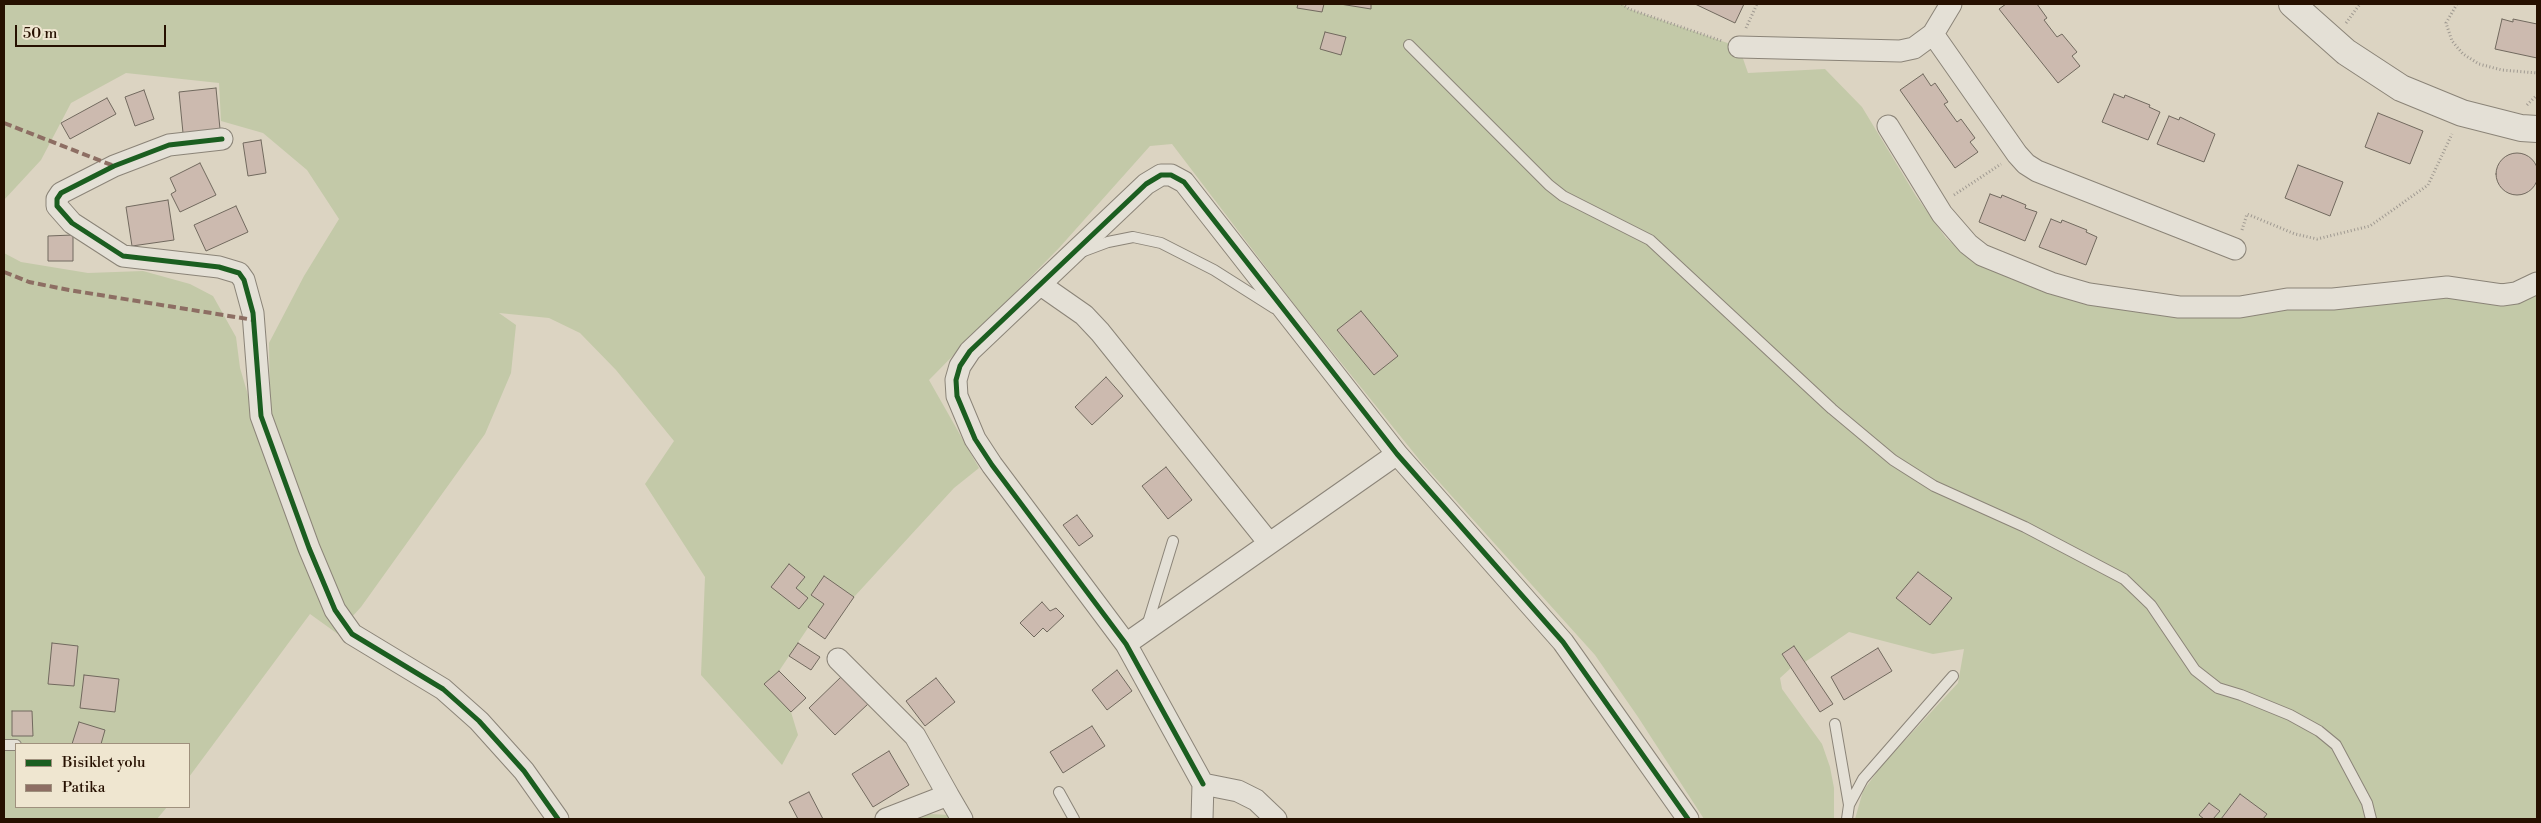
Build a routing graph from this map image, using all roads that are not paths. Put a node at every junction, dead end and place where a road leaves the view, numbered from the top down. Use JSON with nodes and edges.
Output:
{"nodes":[{"id":1,"x":1950,"y":4,"type":"edge"},
{"id":2,"x":2292,"y":4,"type":"edge"},
{"id":3,"x":1934,"y":34,"type":"junction"},
{"id":4,"x":1409,"y":45,"type":"dead end"},
{"id":5,"x":1739,"y":47,"type":"road end"},
{"id":6,"x":2529,"y":120,"type":"edge"},
{"id":7,"x":1888,"y":126,"type":"dead end"},
{"id":8,"x":222,"y":139,"type":"dead end"},
{"id":9,"x":2235,"y":249,"type":"road end"},
{"id":10,"x":1072,"y":256,"type":"junction"},
{"id":11,"x":2537,"y":283,"type":"edge"},
{"id":12,"x":1042,"y":285,"type":"junction"},
{"id":13,"x":1288,"y":316,"type":"junction"},
{"id":14,"x":1397,"y":454,"type":"junction"},
{"id":15,"x":1173,"y":541,"type":"dead end"},
{"id":16,"x":1269,"y":543,"type":"junction"},
{"id":17,"x":1146,"y":629,"type":"junction"},
{"id":18,"x":1126,"y":644,"type":"junction"},
{"id":19,"x":838,"y":659,"type":"dead end"},
{"id":20,"x":1953,"y":676,"type":"dead end"},
{"id":21,"x":1835,"y":724,"type":"dead end"},
{"id":22,"x":1203,"y":784,"type":"junction"},
{"id":23,"x":1059,"y":792,"type":"dead end"},
{"id":24,"x":948,"y":795,"type":"junction"},
{"id":25,"x":1849,"y":805,"type":"junction"},
{"id":26,"x":558,"y":819,"type":"edge"},
{"id":27,"x":886,"y":819,"type":"edge"},
{"id":28,"x":962,"y":819,"type":"edge"},
{"id":29,"x":1074,"y":819,"type":"edge"},
{"id":30,"x":1202,"y":819,"type":"edge"},
{"id":31,"x":1276,"y":819,"type":"edge"},
{"id":32,"x":1688,"y":819,"type":"edge"},
{"id":33,"x":1847,"y":819,"type":"edge"},
{"id":34,"x":2371,"y":819,"type":"edge"}],
"edges":[{"from":1,"to":3,"type":"street"},
{"from":2,"to":6,"type":"street"},
{"from":3,"to":5,"type":"street"},
{"from":3,"to":9,"type":"street"},
{"from":4,"to":34,"type":"lane"},
{"from":7,"to":11,"type":"street"},
{"from":8,"to":26,"type":"street"},
{"from":10,"to":12,"type":"street"},
{"from":10,"to":13,"type":"lane"},
{"from":10,"to":13,"type":"street"},
{"from":12,"to":16,"type":"street"},
{"from":12,"to":18,"type":"street"},
{"from":13,"to":14,"type":"street"},
{"from":14,"to":16,"type":"street"},
{"from":14,"to":32,"type":"street"},
{"from":15,"to":17,"type":"lane"},
{"from":16,"to":17,"type":"street"},
{"from":17,"to":18,"type":"street"},
{"from":18,"to":22,"type":"street"},
{"from":19,"to":24,"type":"street"},
{"from":20,"to":25,"type":"lane"},
{"from":21,"to":25,"type":"lane"},
{"from":22,"to":30,"type":"street"},
{"from":22,"to":31,"type":"street"},
{"from":23,"to":29,"type":"lane"},
{"from":24,"to":27,"type":"street"},
{"from":24,"to":28,"type":"street"},
{"from":25,"to":33,"type":"lane"}]}
